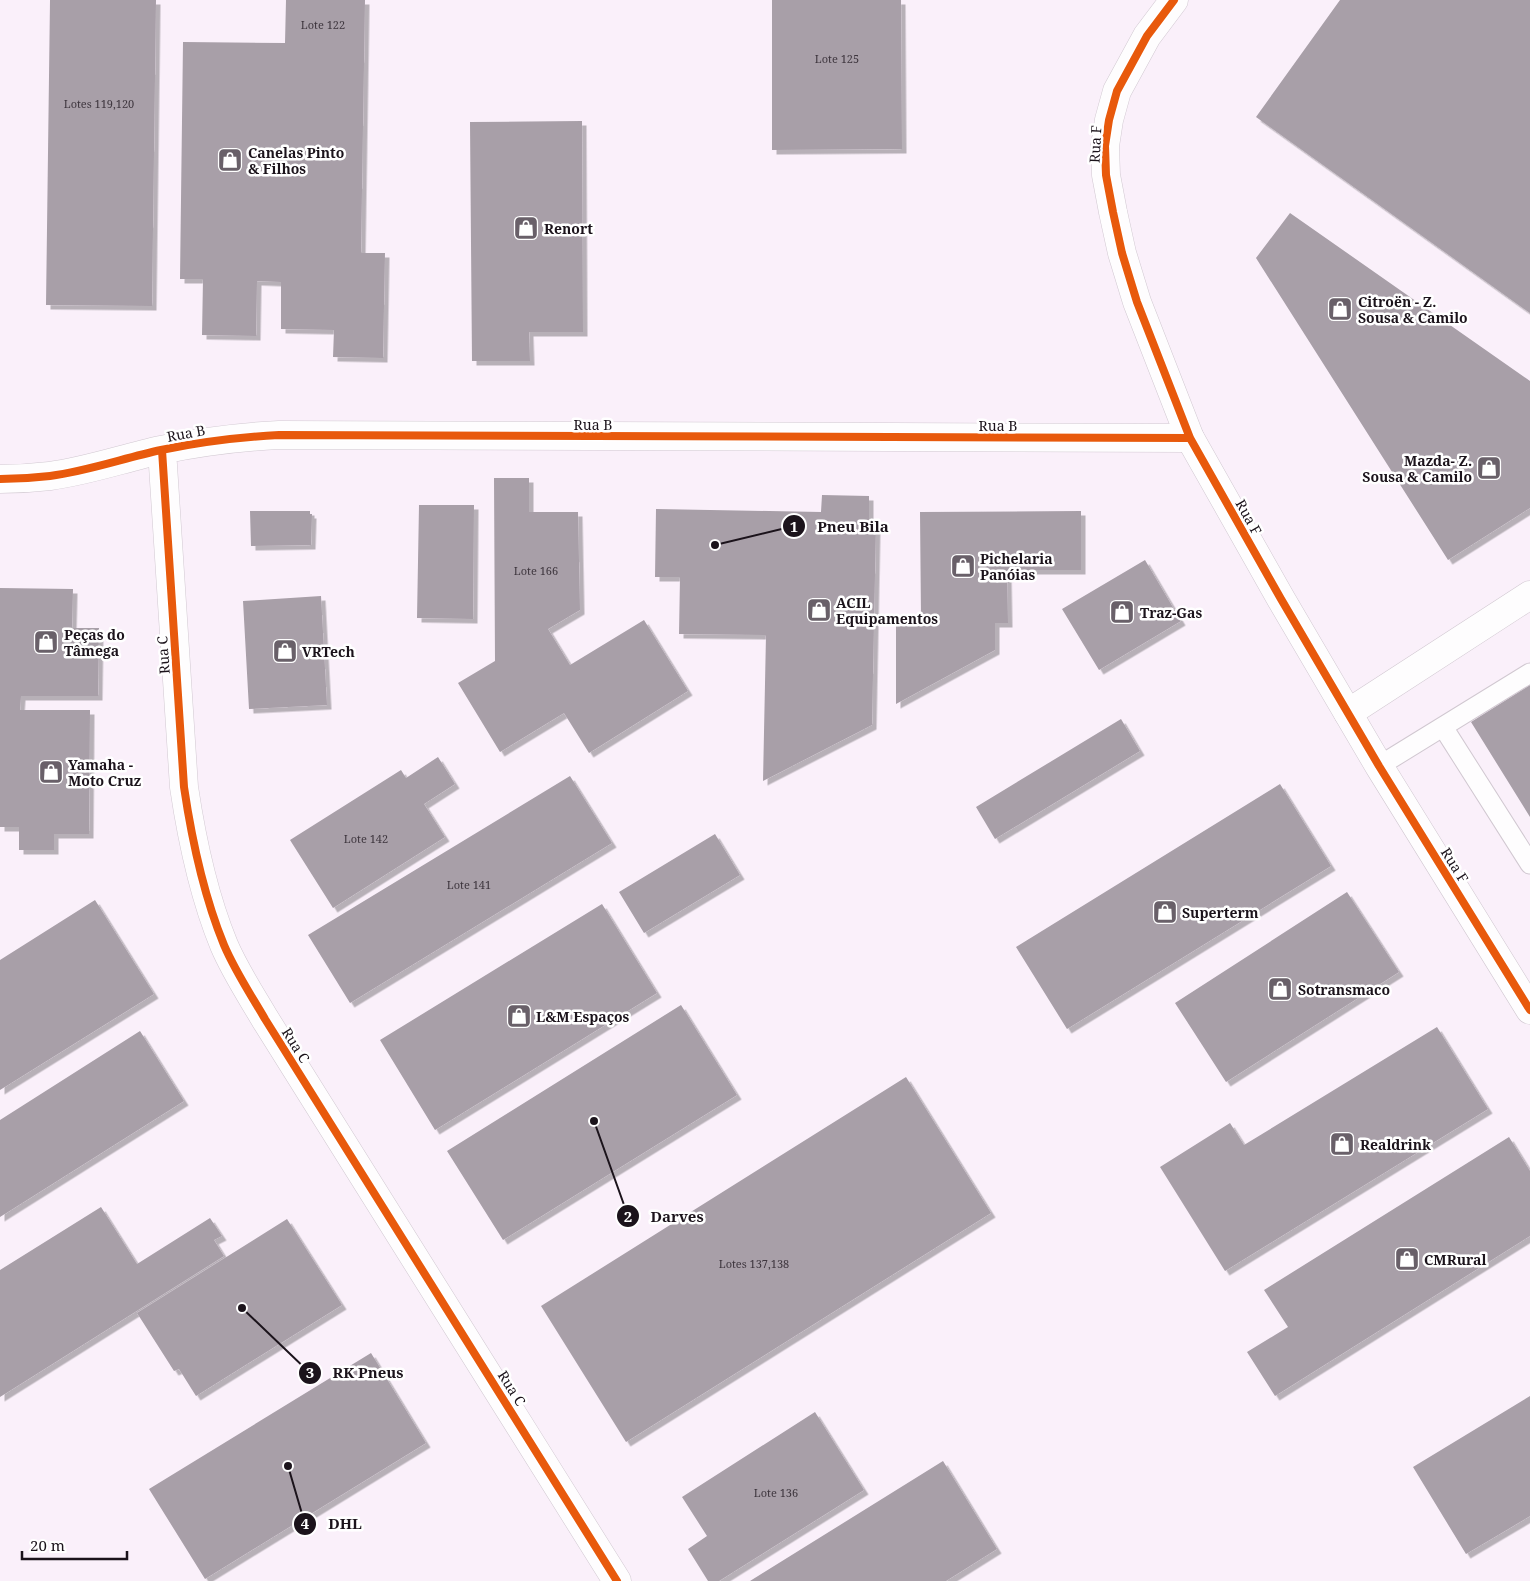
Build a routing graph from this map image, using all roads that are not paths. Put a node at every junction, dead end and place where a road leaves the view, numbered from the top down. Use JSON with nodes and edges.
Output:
{"nodes":[{"id":1,"x":1174,"y":0,"type":"edge"},
{"id":2,"x":1190,"y":438,"type":"junction"},
{"id":3,"x":162,"y":450,"type":"junction"},
{"id":4,"x":0,"y":479,"type":"edge"},
{"id":5,"x":1530,"y":595,"type":"edge"},
{"id":6,"x":1530,"y":673,"type":"edge"},
{"id":7,"x":1348,"y":713,"type":"junction"},
{"id":8,"x":1443,"y":727,"type":"junction"},
{"id":9,"x":1379,"y":766,"type":"junction"},
{"id":10,"x":1530,"y":864,"type":"edge"},
{"id":11,"x":1530,"y":1010,"type":"edge"},
{"id":12,"x":618,"y":1581,"type":"edge"}],
"edges":[{"from":1,"to":2,"type":"street","name":"Rua F"},
{"from":2,"to":3,"type":"street","name":"Rua B"},
{"from":2,"to":7,"type":"street","name":"Rua F"},
{"from":3,"to":4,"type":"street","name":"Rua B"},
{"from":3,"to":12,"type":"street","name":"Rua C"},
{"from":5,"to":7,"type":"street"},
{"from":6,"to":8,"type":"lane"},
{"from":7,"to":9,"type":"street","name":"Rua F"},
{"from":8,"to":9,"type":"lane"},
{"from":8,"to":10,"type":"lane"},
{"from":9,"to":11,"type":"street","name":"Rua F"}]}
